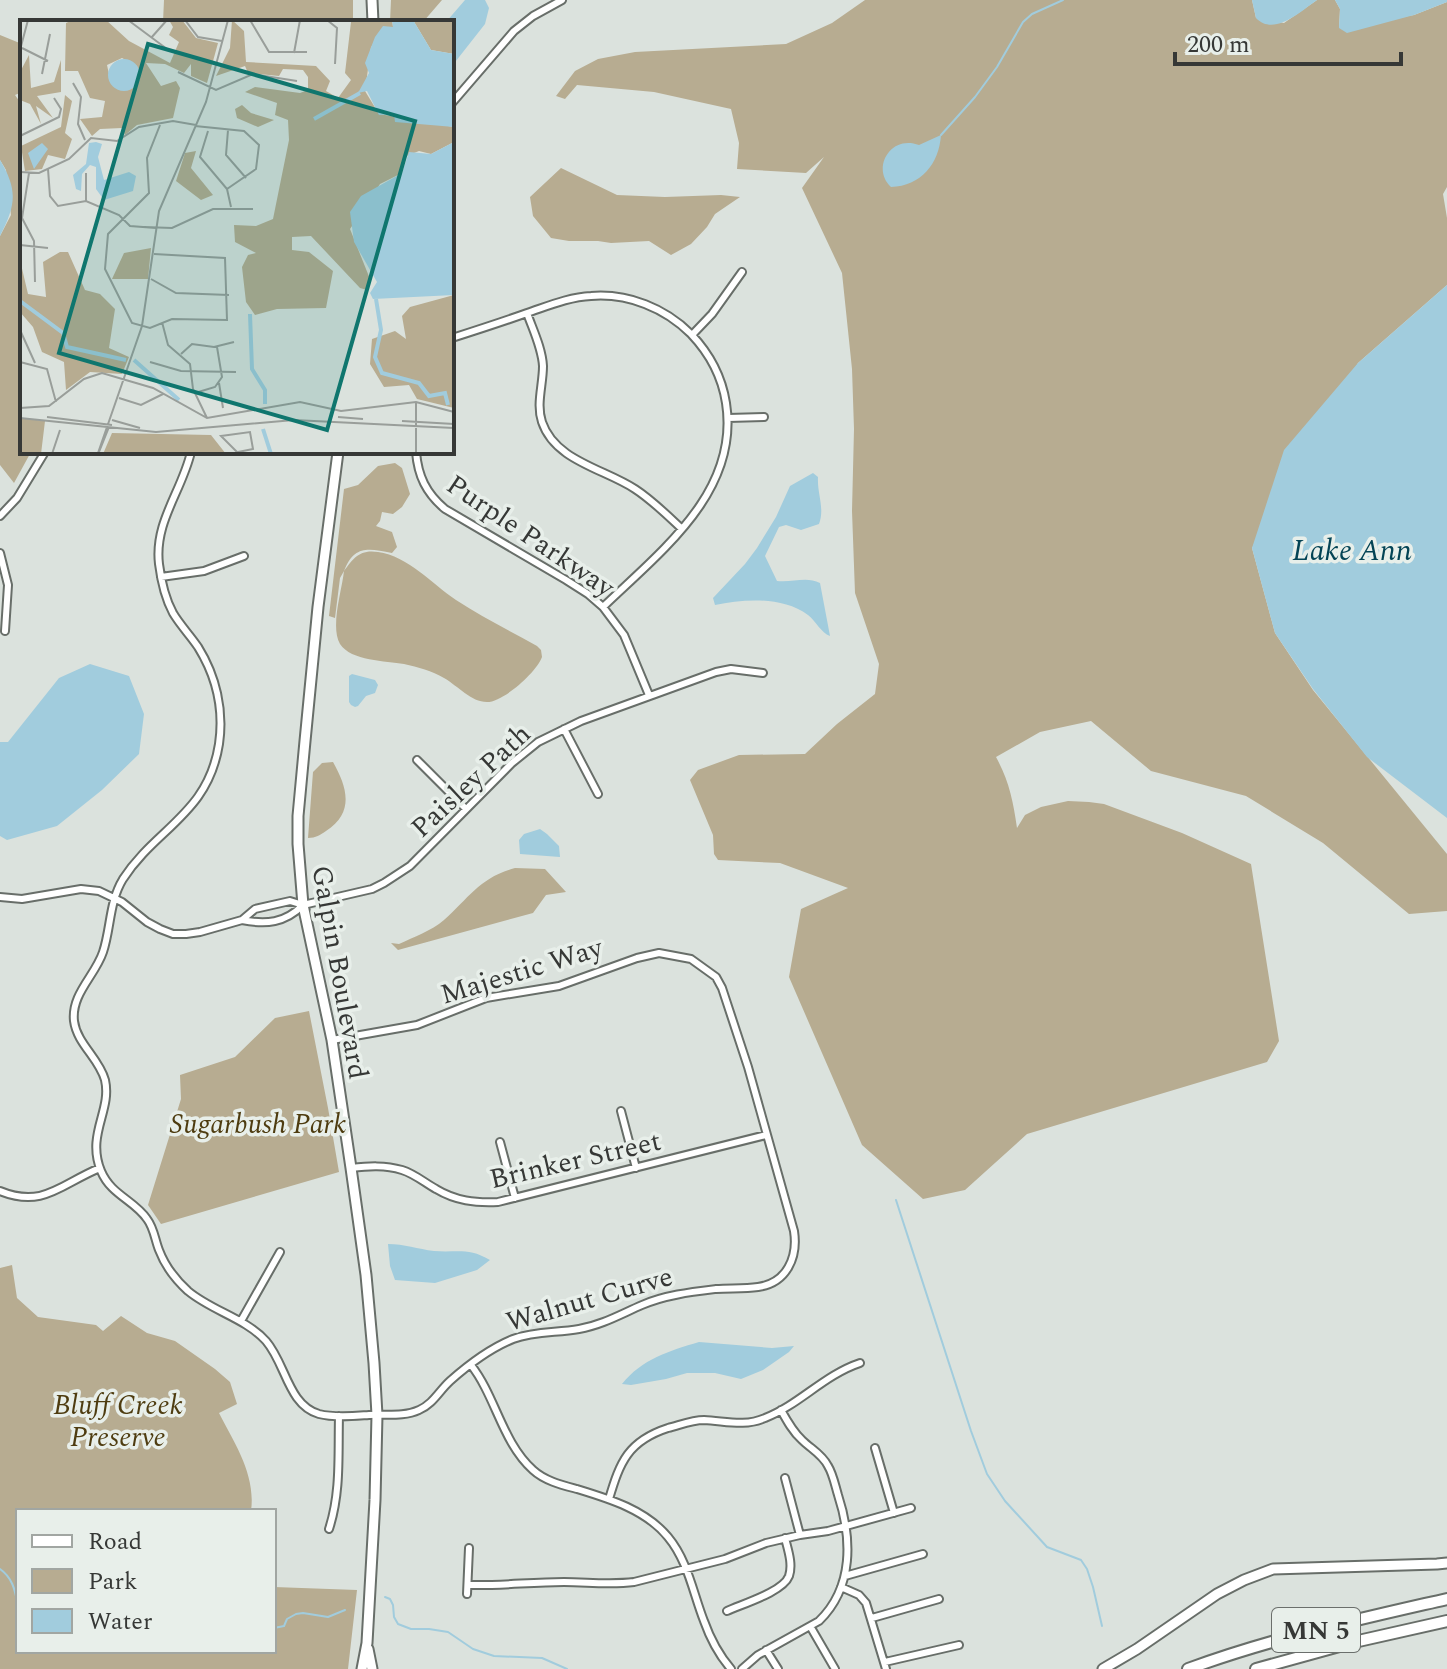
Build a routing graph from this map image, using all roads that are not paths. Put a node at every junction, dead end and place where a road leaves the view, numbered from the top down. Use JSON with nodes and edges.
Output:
{"nodes":[{"id":1,"x":372,"y":0,"type":"edge"},
{"id":2,"x":562,"y":0,"type":"edge"},
{"id":3,"x":373,"y":20,"type":"edge"},
{"id":4,"x":454,"y":101,"type":"edge"},
{"id":5,"x":742,"y":272,"type":"dead end"},
{"id":6,"x":527,"y":313,"type":"junction"},
{"id":7,"x":692,"y":335,"type":"junction"},
{"id":8,"x":454,"y":337,"type":"edge"},
{"id":9,"x":764,"y":417,"type":"dead end"},
{"id":10,"x":728,"y":418,"type":"junction"},
{"id":11,"x":44,"y":454,"type":"edge"},
{"id":12,"x":190,"y":454,"type":"edge"},
{"id":13,"x":338,"y":454,"type":"edge"},
{"id":14,"x":416,"y":454,"type":"edge"},
{"id":15,"x":0,"y":516,"type":"edge"},
{"id":16,"x":682,"y":529,"type":"junction"},
{"id":17,"x":0,"y":553,"type":"edge"},
{"id":18,"x":244,"y":556,"type":"dead end"},
{"id":19,"x":161,"y":577,"type":"junction"},
{"id":20,"x":603,"y":607,"type":"junction"},
{"id":21,"x":5,"y":631,"type":"dead end"},
{"id":22,"x":763,"y":673,"type":"dead end"},
{"id":23,"x":649,"y":695,"type":"junction"},
{"id":24,"x":564,"y":729,"type":"junction"},
{"id":25,"x":417,"y":760,"type":"dead end"},
{"id":26,"x":598,"y":794,"type":"dead end"},
{"id":27,"x":466,"y":809,"type":"junction"},
{"id":28,"x":0,"y":897,"type":"edge"},
{"id":29,"x":115,"y":897,"type":"junction"},
{"id":30,"x":303,"y":905,"type":"junction"},
{"id":31,"x":242,"y":920,"type":"junction"},
{"id":32,"x":716,"y":977,"type":"joint"},
{"id":33,"x":332,"y":1040,"type":"junction"},
{"id":34,"x":621,"y":1111,"type":"dead end"},
{"id":35,"x":766,"y":1135,"type":"junction"},
{"id":36,"x":500,"y":1142,"type":"dead end"},
{"id":37,"x":100,"y":1168,"type":"junction"},
{"id":38,"x":351,"y":1168,"type":"junction"},
{"id":39,"x":636,"y":1168,"type":"junction"},
{"id":40,"x":0,"y":1191,"type":"edge"},
{"id":41,"x":515,"y":1198,"type":"junction"},
{"id":42,"x":280,"y":1252,"type":"dead end"},
{"id":43,"x":241,"y":1321,"type":"junction"},
{"id":44,"x":860,"y":1363,"type":"dead end"},
{"id":45,"x":471,"y":1365,"type":"junction"},
{"id":46,"x":781,"y":1410,"type":"junction"},
{"id":47,"x":377,"y":1415,"type":"junction"},
{"id":48,"x":339,"y":1416,"type":"junction"},
{"id":49,"x":875,"y":1448,"type":"dead end"},
{"id":50,"x":785,"y":1478,"type":"dead end"},
{"id":51,"x":609,"y":1499,"type":"junction"},
{"id":52,"x":911,"y":1508,"type":"dead end"},
{"id":53,"x":894,"y":1513,"type":"junction"},
{"id":54,"x":847,"y":1526,"type":"junction"},
{"id":55,"x":329,"y":1529,"type":"dead end"},
{"id":56,"x":800,"y":1535,"type":"junction"},
{"id":57,"x":785,"y":1538,"type":"junction"},
{"id":58,"x":469,"y":1548,"type":"dead end"},
{"id":59,"x":923,"y":1554,"type":"dead end"},
{"id":60,"x":1447,"y":1563,"type":"edge"},
{"id":61,"x":686,"y":1568,"type":"junction"},
{"id":62,"x":845,"y":1576,"type":"junction"},
{"id":63,"x":468,"y":1585,"type":"junction"},
{"id":64,"x":841,"y":1587,"type":"junction"},
{"id":65,"x":467,"y":1594,"type":"dead end"},
{"id":66,"x":939,"y":1599,"type":"dead end"},
{"id":67,"x":1447,"y":1599,"type":"edge"},
{"id":68,"x":727,"y":1611,"type":"dead end"},
{"id":69,"x":872,"y":1618,"type":"junction"},
{"id":70,"x":1447,"y":1621,"type":"edge"},
{"id":71,"x":810,"y":1626,"type":"junction"},
{"id":72,"x":367,"y":1643,"type":"junction"},
{"id":73,"x":959,"y":1645,"type":"dead end"},
{"id":74,"x":766,"y":1650,"type":"junction"},
{"id":75,"x":886,"y":1665,"type":"edge"},
{"id":76,"x":362,"y":1669,"type":"edge"},
{"id":77,"x":372,"y":1669,"type":"edge"},
{"id":78,"x":731,"y":1669,"type":"edge"},
{"id":79,"x":742,"y":1669,"type":"edge"},
{"id":80,"x":778,"y":1669,"type":"edge"},
{"id":81,"x":835,"y":1669,"type":"edge"},
{"id":82,"x":1103,"y":1669,"type":"edge"},
{"id":83,"x":1188,"y":1669,"type":"edge"},
{"id":84,"x":1256,"y":1669,"type":"edge"}],
"edges":[{"from":1,"to":3,"type":"street"},
{"from":2,"to":4,"type":"street"},
{"from":5,"to":7,"type":"street"},
{"from":6,"to":7,"type":"street"},
{"from":6,"to":8,"type":"street"},
{"from":6,"to":16,"type":"street"},
{"from":7,"to":10,"type":"street"},
{"from":9,"to":10,"type":"street"},
{"from":10,"to":16,"type":"street"},
{"from":11,"to":15,"type":"street"},
{"from":12,"to":19,"type":"street"},
{"from":13,"to":30,"type":"street","name":"Galpin Boulevard"},
{"from":14,"to":20,"type":"street","name":"Purple Parkway"},
{"from":16,"to":20,"type":"street"},
{"from":17,"to":21,"type":"street"},
{"from":18,"to":19,"type":"street"},
{"from":19,"to":29,"type":"street"},
{"from":20,"to":23,"type":"street","name":"Purple Parkway"},
{"from":22,"to":23,"type":"street","name":"Paisley Path"},
{"from":23,"to":24,"type":"street","name":"Paisley Path"},
{"from":24,"to":26,"type":"street"},
{"from":24,"to":27,"type":"street","name":"Paisley Path"},
{"from":25,"to":27,"type":"street"},
{"from":27,"to":30,"type":"street","name":"Paisley Path"},
{"from":28,"to":29,"type":"street"},
{"from":29,"to":31,"type":"street"},
{"from":29,"to":37,"type":"street"},
{"from":30,"to":31,"type":"street"},
{"from":30,"to":31,"type":"street"},
{"from":30,"to":33,"type":"street","name":"Galpin Boulevard"},
{"from":32,"to":33,"type":"street","name":"Majestic Way"},
{"from":32,"to":35,"type":"street","name":"Walnut Curve"},
{"from":33,"to":38,"type":"street","name":"Galpin Boulevard"},
{"from":34,"to":39,"type":"street"},
{"from":35,"to":39,"type":"street","name":"Brinker Street"},
{"from":35,"to":45,"type":"street","name":"Walnut Curve"},
{"from":36,"to":41,"type":"street"},
{"from":37,"to":40,"type":"street"},
{"from":37,"to":43,"type":"street"},
{"from":38,"to":41,"type":"street","name":"Brinker Street"},
{"from":38,"to":47,"type":"street","name":"Galpin Boulevard"},
{"from":39,"to":41,"type":"street","name":"Brinker Street"},
{"from":42,"to":43,"type":"street"},
{"from":43,"to":48,"type":"street"},
{"from":44,"to":46,"type":"street"},
{"from":45,"to":47,"type":"street","name":"Walnut Curve"},
{"from":45,"to":51,"type":"street"},
{"from":46,"to":51,"type":"street"},
{"from":46,"to":54,"type":"street"},
{"from":47,"to":48,"type":"street","name":"Walnut Curve"},
{"from":47,"to":72,"type":"street","name":"Galpin Boulevard"},
{"from":48,"to":55,"type":"street"},
{"from":49,"to":53,"type":"street"},
{"from":50,"to":56,"type":"street"},
{"from":51,"to":61,"type":"street"},
{"from":52,"to":53,"type":"street"},
{"from":53,"to":54,"type":"street"},
{"from":54,"to":56,"type":"street"},
{"from":54,"to":62,"type":"street"},
{"from":56,"to":57,"type":"street"},
{"from":57,"to":61,"type":"street"},
{"from":57,"to":68,"type":"street"},
{"from":58,"to":63,"type":"street"},
{"from":59,"to":62,"type":"street"},
{"from":60,"to":82,"type":"street"},
{"from":61,"to":63,"type":"street"},
{"from":61,"to":78,"type":"street"},
{"from":62,"to":64,"type":"street"},
{"from":63,"to":65,"type":"street"},
{"from":64,"to":69,"type":"street"},
{"from":64,"to":71,"type":"street"},
{"from":66,"to":69,"type":"street"},
{"from":67,"to":83,"type":"main road","number":"MN 5"},
{"from":69,"to":75,"type":"street"},
{"from":70,"to":84,"type":"main road","number":"MN 5"},
{"from":71,"to":74,"type":"street"},
{"from":71,"to":81,"type":"street"},
{"from":72,"to":76,"type":"street","name":"Galpin Boulevard"},
{"from":72,"to":77,"type":"street","name":"Galpin Boulevard"},
{"from":73,"to":75,"type":"street"},
{"from":74,"to":79,"type":"street"},
{"from":74,"to":80,"type":"street"}]}
